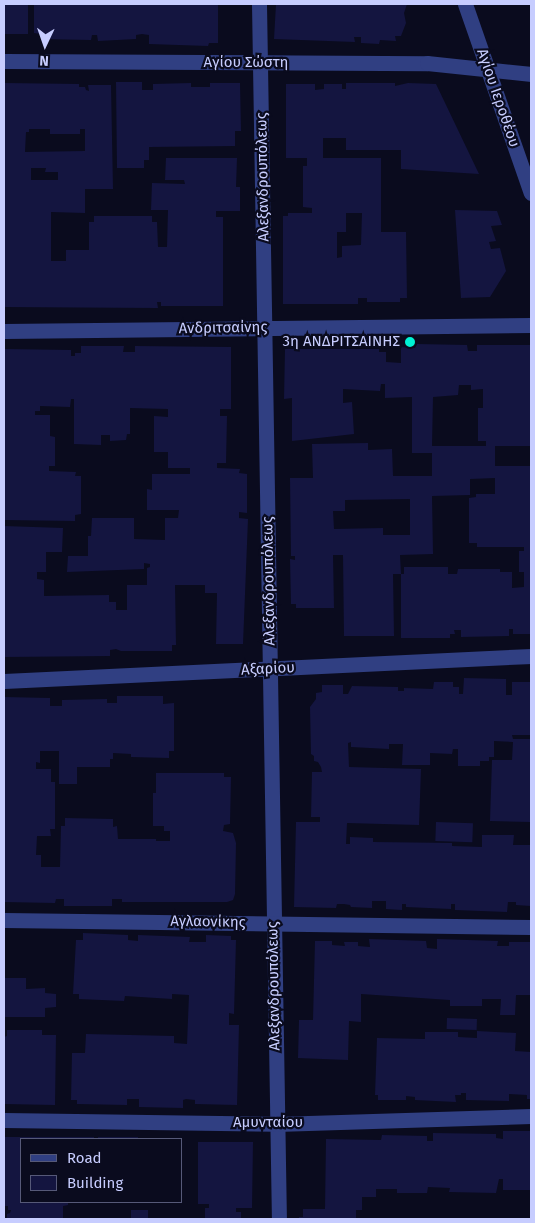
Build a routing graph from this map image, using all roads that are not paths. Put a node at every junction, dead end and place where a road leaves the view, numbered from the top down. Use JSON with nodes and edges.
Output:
{"nodes":[{"id":1,"x":259,"y":4,"type":"edge"},
{"id":2,"x":465,"y":4,"type":"edge"},
{"id":3,"x":4,"y":61,"type":"edge"},
{"id":4,"x":261,"y":63,"type":"junction"},
{"id":5,"x":488,"y":68,"type":"junction"},
{"id":6,"x":531,"y":74,"type":"edge"},
{"id":7,"x":531,"y":193,"type":"edge"},
{"id":8,"x":531,"y":325,"type":"edge"},
{"id":9,"x":265,"y":328,"type":"junction"},
{"id":10,"x":4,"y":331,"type":"edge"},
{"id":11,"x":531,"y":656,"type":"edge"},
{"id":12,"x":271,"y":669,"type":"junction"},
{"id":13,"x":4,"y":681,"type":"edge"},
{"id":14,"x":4,"y":920,"type":"edge"},
{"id":15,"x":273,"y":923,"type":"junction"},
{"id":16,"x":531,"y":927,"type":"edge"},
{"id":17,"x":531,"y":1116,"type":"edge"},
{"id":18,"x":4,"y":1120,"type":"edge"},
{"id":19,"x":276,"y":1124,"type":"junction"},
{"id":20,"x":279,"y":1219,"type":"edge"}],
"edges":[{"from":1,"to":4,"type":"street","name":"Αλεξανδρουπόλεως"},
{"from":2,"to":5,"type":"street","name":"Αγίου Ιεροθέου"},
{"from":3,"to":4,"type":"street","name":"Αγίου Σώστη"},
{"from":4,"to":5,"type":"street","name":"Αγίου Σώστη"},
{"from":4,"to":9,"type":"street","name":"Αλεξανδρουπόλεως"},
{"from":5,"to":6,"type":"street","name":"Αγίου Σώστη"},
{"from":5,"to":7,"type":"street","name":"Αγίου Ιεροθέου"},
{"from":8,"to":9,"type":"street","name":"Ανδριτσαίνης"},
{"from":9,"to":10,"type":"street","name":"Ανδριτσαίνης"},
{"from":9,"to":12,"type":"street","name":"Αλεξανδρουπόλεως"},
{"from":11,"to":12,"type":"street","name":"Αξαρίου"},
{"from":12,"to":13,"type":"street","name":"Αξαρίου"},
{"from":12,"to":15,"type":"street","name":"Αλεξανδρουπόλεως"},
{"from":14,"to":15,"type":"street","name":"Αγλαονίκης"},
{"from":15,"to":16,"type":"street","name":"Αγλαονίκης"},
{"from":15,"to":19,"type":"street","name":"Αλεξανδρουπόλεως"},
{"from":17,"to":19,"type":"street","name":"Αμυνταίου"},
{"from":18,"to":19,"type":"street","name":"Αμυνταίου"},
{"from":19,"to":20,"type":"street","name":"Αλεξανδρουπόλεως"}]}
